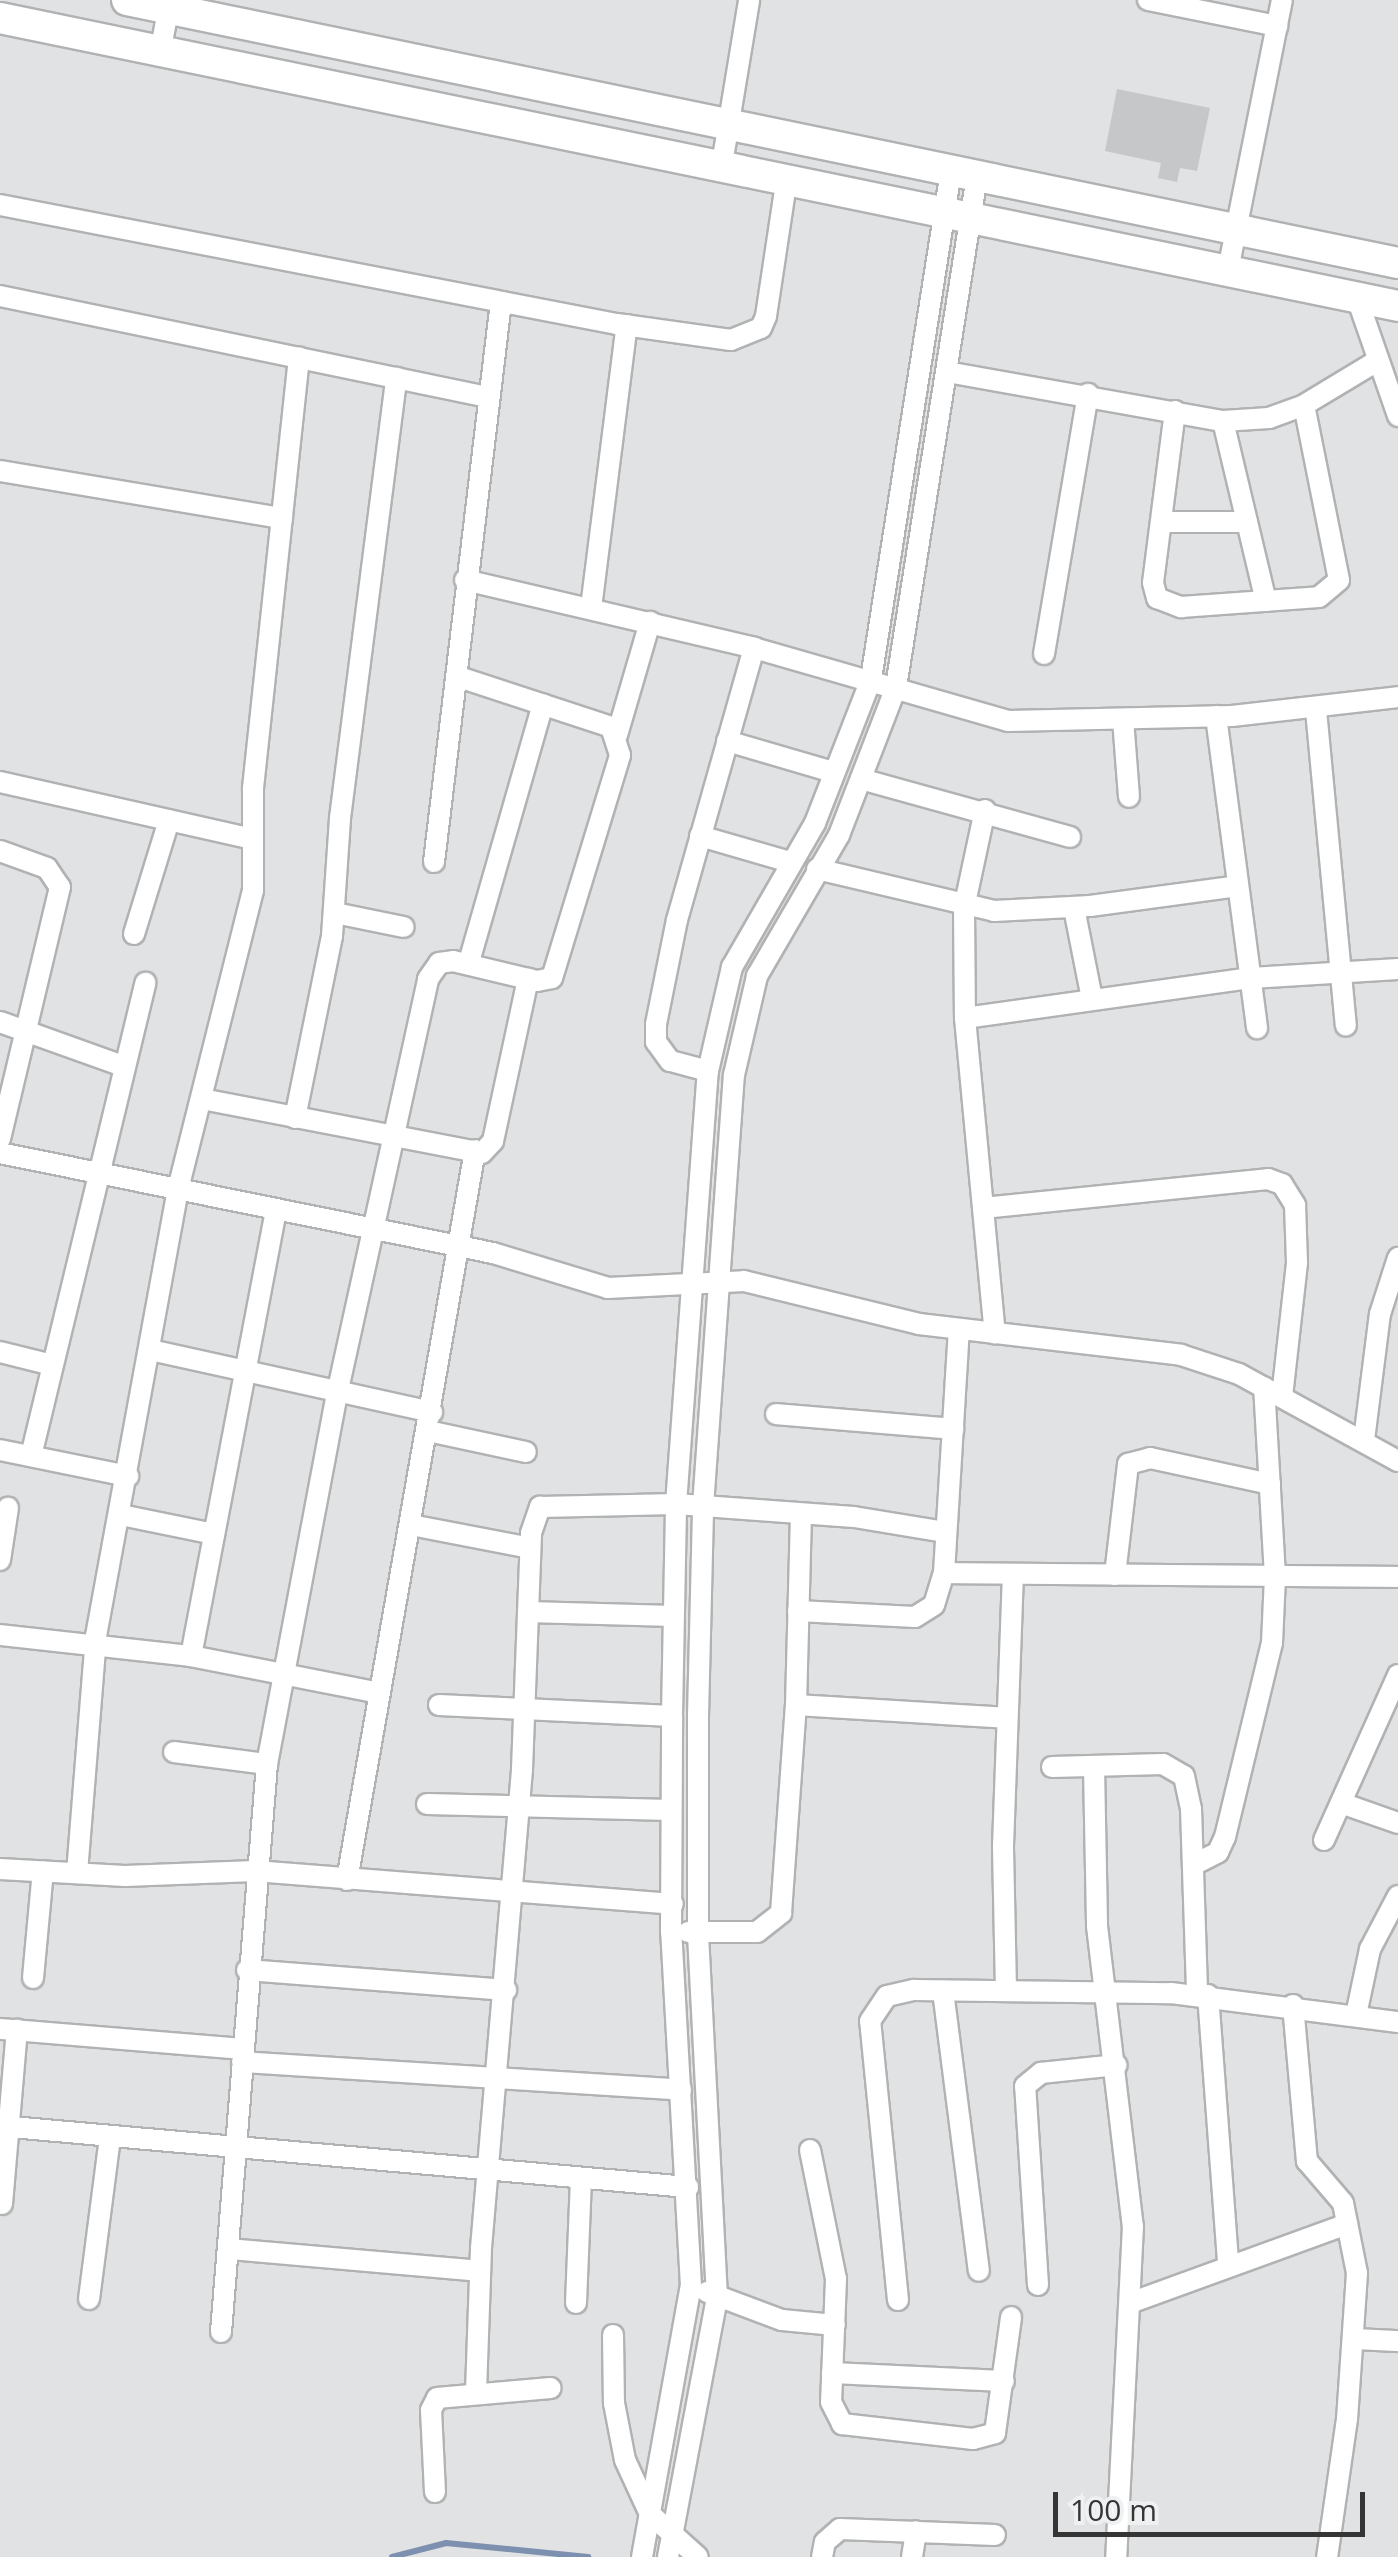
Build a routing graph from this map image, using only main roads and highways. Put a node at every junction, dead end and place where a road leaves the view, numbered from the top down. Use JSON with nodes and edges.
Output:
{"nodes":[{"id":1,"x":127,"y":0,"type":"edge"},
{"id":2,"x":170,"y":5,"type":"edge"},
{"id":3,"x":0,"y":18,"type":"edge"},
{"id":4,"x":1398,"y":263,"type":"edge"},
{"id":5,"x":1398,"y":306,"type":"edge"}],
"edges":[{"from":1,"to":2,"type":"main road"},
{"from":2,"to":4,"type":"main road"},
{"from":3,"to":5,"type":"main road"}]}
